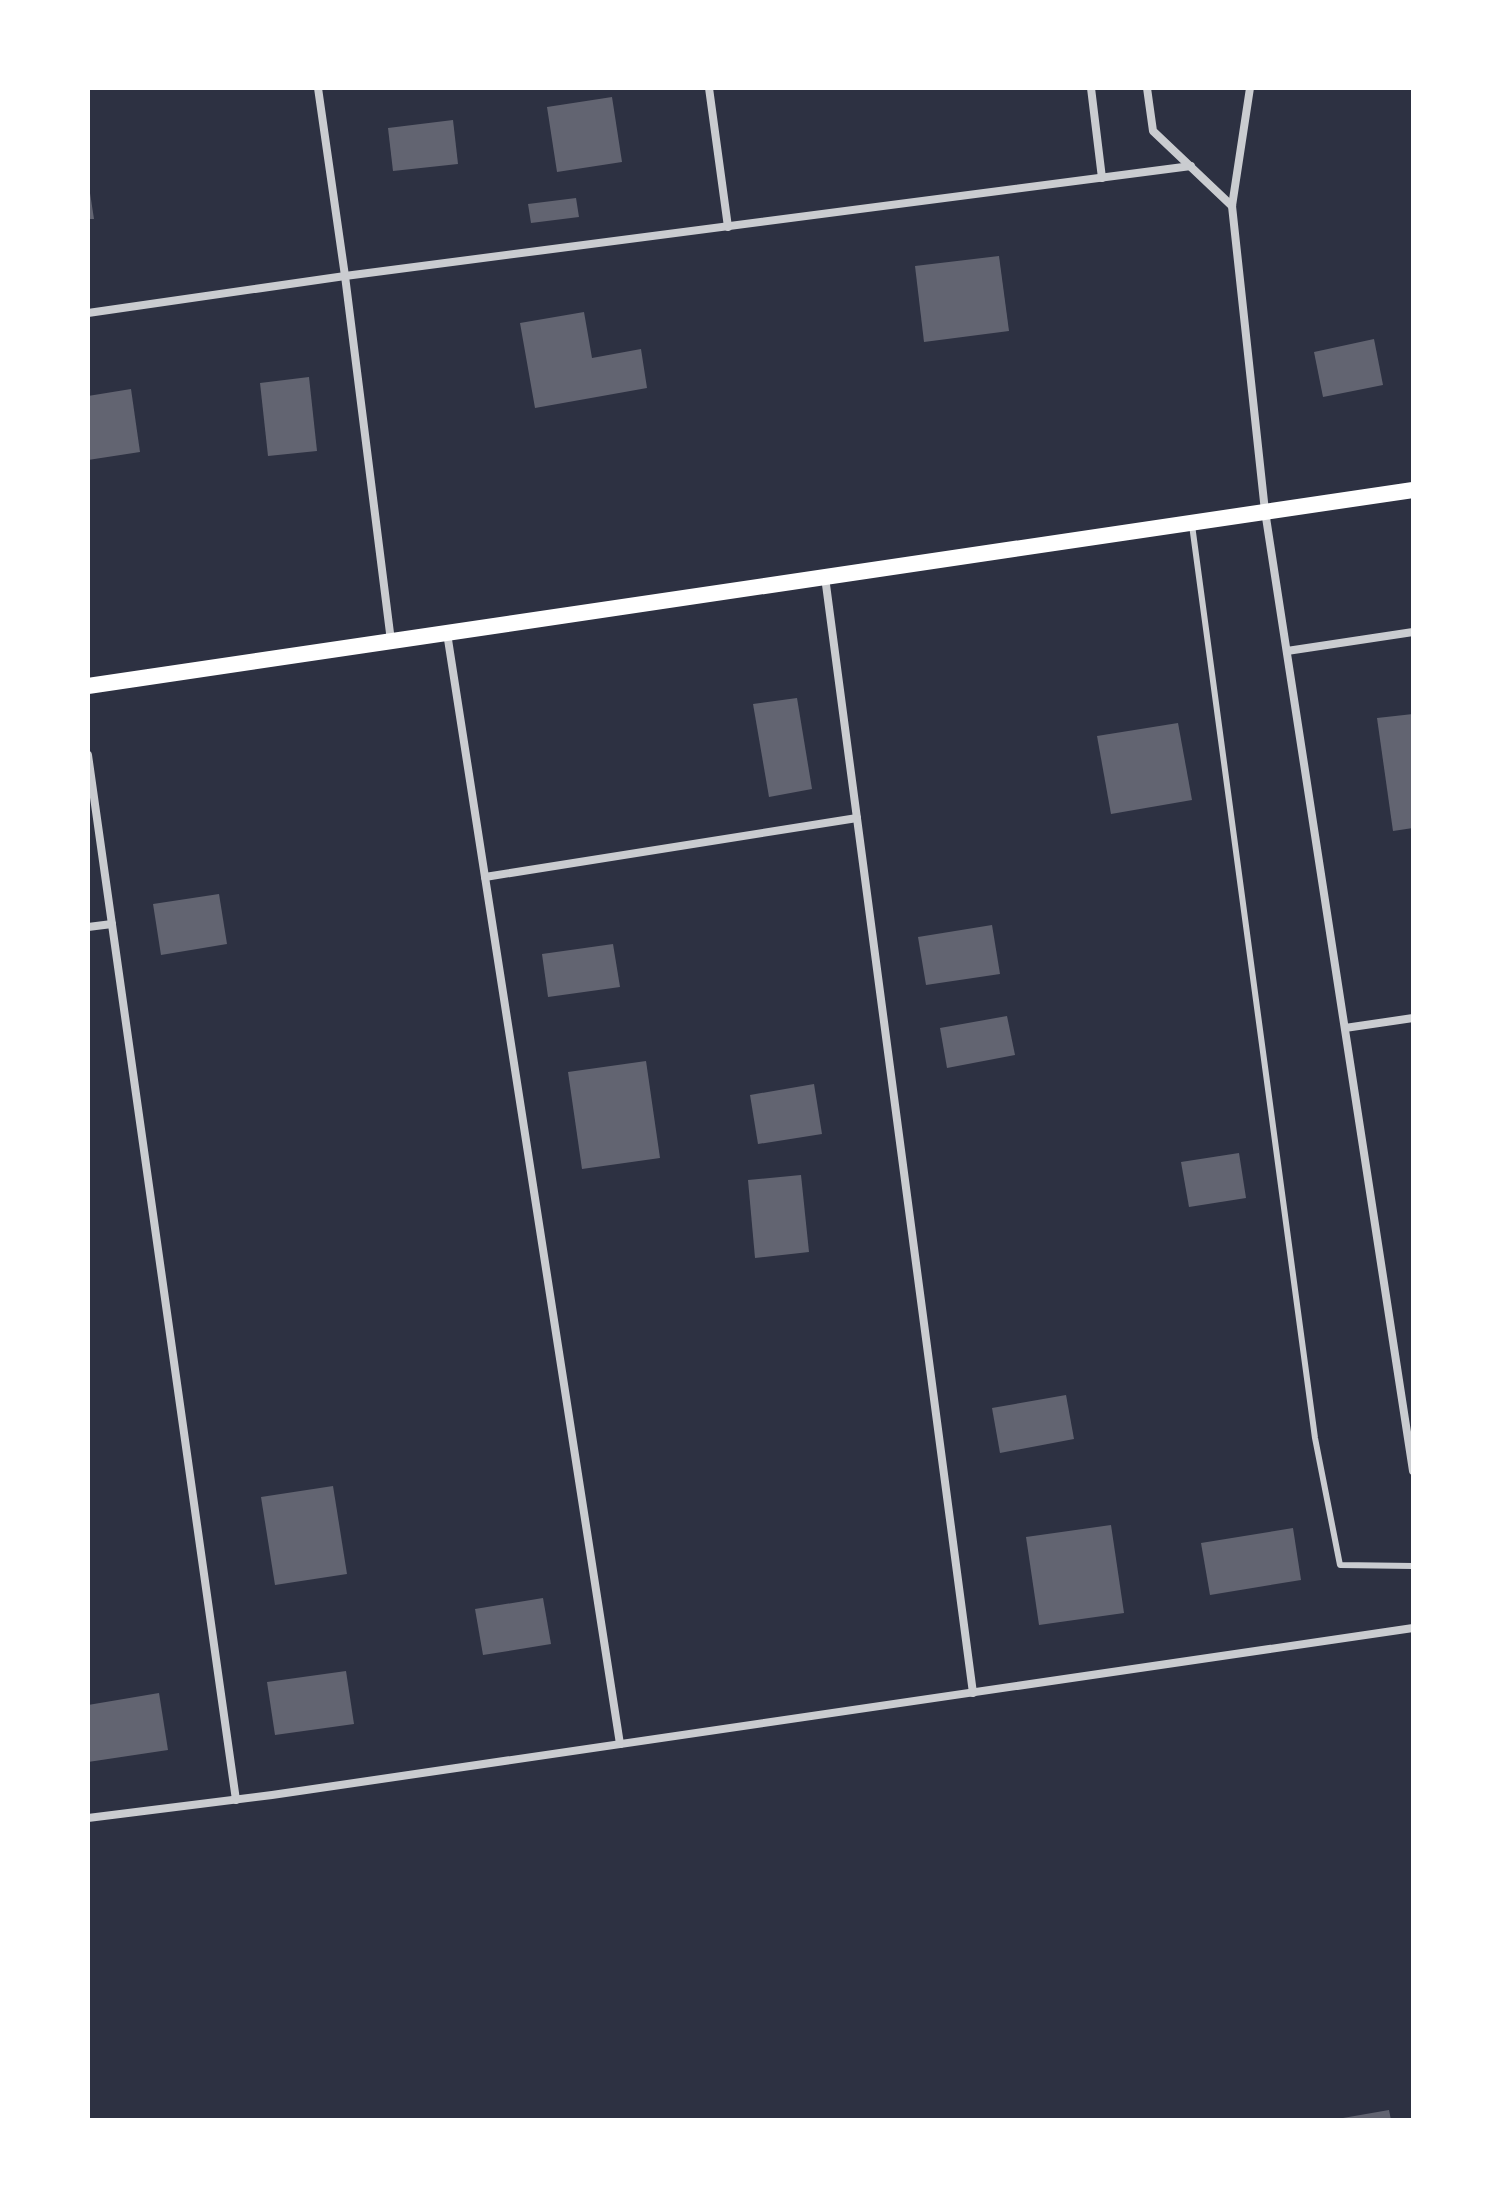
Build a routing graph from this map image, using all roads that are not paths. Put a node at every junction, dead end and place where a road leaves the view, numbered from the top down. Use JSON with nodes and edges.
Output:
{"nodes":[{"id":1,"x":318,"y":88,"type":"edge"},
{"id":2,"x":709,"y":88,"type":"edge"},
{"id":3,"x":1091,"y":88,"type":"edge"},
{"id":4,"x":1147,"y":88,"type":"edge"},
{"id":5,"x":1250,"y":88,"type":"edge"},
{"id":6,"x":1191,"y":166,"type":"junction"},
{"id":7,"x":1102,"y":178,"type":"junction"},
{"id":8,"x":1232,"y":206,"type":"junction"},
{"id":9,"x":728,"y":227,"type":"junction"},
{"id":10,"x":345,"y":276,"type":"junction"},
{"id":11,"x":88,"y":313,"type":"edge"},
{"id":12,"x":1413,"y":490,"type":"edge"},
{"id":13,"x":1265,"y":511,"type":"junction"},
{"id":14,"x":1192,"y":522,"type":"junction"},
{"id":15,"x":825,"y":577,"type":"junction"},
{"id":16,"x":1413,"y":632,"type":"edge"},
{"id":17,"x":447,"y":633,"type":"junction"},
{"id":18,"x":391,"y":641,"type":"junction"},
{"id":19,"x":1287,"y":651,"type":"junction"},
{"id":20,"x":88,"y":686,"type":"edge"},
{"id":21,"x":88,"y":755,"type":"edge"},
{"id":22,"x":857,"y":818,"type":"junction"},
{"id":23,"x":485,"y":877,"type":"junction"},
{"id":24,"x":112,"y":924,"type":"junction"},
{"id":25,"x":88,"y":927,"type":"edge"},
{"id":26,"x":1413,"y":1018,"type":"edge"},
{"id":27,"x":1345,"y":1028,"type":"junction"},
{"id":28,"x":1413,"y":1391,"type":"edge"},
{"id":29,"x":1402,"y":1393,"type":"junction"},
{"id":30,"x":1413,"y":1471,"type":"edge"},
{"id":31,"x":1413,"y":1566,"type":"edge"},
{"id":32,"x":1413,"y":1628,"type":"edge"},
{"id":33,"x":973,"y":1693,"type":"junction"},
{"id":34,"x":620,"y":1744,"type":"junction"},
{"id":35,"x":236,"y":1800,"type":"junction"},
{"id":36,"x":88,"y":1818,"type":"edge"}],
"edges":[{"from":1,"to":10,"type":"street"},
{"from":2,"to":9,"type":"street"},
{"from":3,"to":7,"type":"street"},
{"from":4,"to":6,"type":"street"},
{"from":5,"to":8,"type":"street"},
{"from":6,"to":7,"type":"street"},
{"from":6,"to":8,"type":"street"},
{"from":7,"to":9,"type":"street"},
{"from":8,"to":13,"type":"street"},
{"from":9,"to":10,"type":"street"},
{"from":10,"to":11,"type":"street"},
{"from":10,"to":18,"type":"street"},
{"from":12,"to":13,"type":"main road"},
{"from":13,"to":14,"type":"main road"},
{"from":13,"to":19,"type":"street"},
{"from":14,"to":15,"type":"main road"},
{"from":14,"to":31,"type":"lane"},
{"from":15,"to":17,"type":"main road"},
{"from":15,"to":22,"type":"street"},
{"from":16,"to":19,"type":"street"},
{"from":17,"to":18,"type":"main road"},
{"from":17,"to":23,"type":"street"},
{"from":18,"to":20,"type":"main road"},
{"from":19,"to":27,"type":"street"},
{"from":21,"to":24,"type":"street"},
{"from":22,"to":23,"type":"street"},
{"from":22,"to":33,"type":"street"},
{"from":23,"to":34,"type":"street"},
{"from":24,"to":25,"type":"street"},
{"from":24,"to":35,"type":"street"},
{"from":26,"to":27,"type":"street"},
{"from":27,"to":29,"type":"street"},
{"from":28,"to":29,"type":"street"},
{"from":29,"to":30,"type":"street"},
{"from":32,"to":33,"type":"street"},
{"from":33,"to":34,"type":"street"},
{"from":34,"to":35,"type":"street"},
{"from":35,"to":36,"type":"street"}]}
